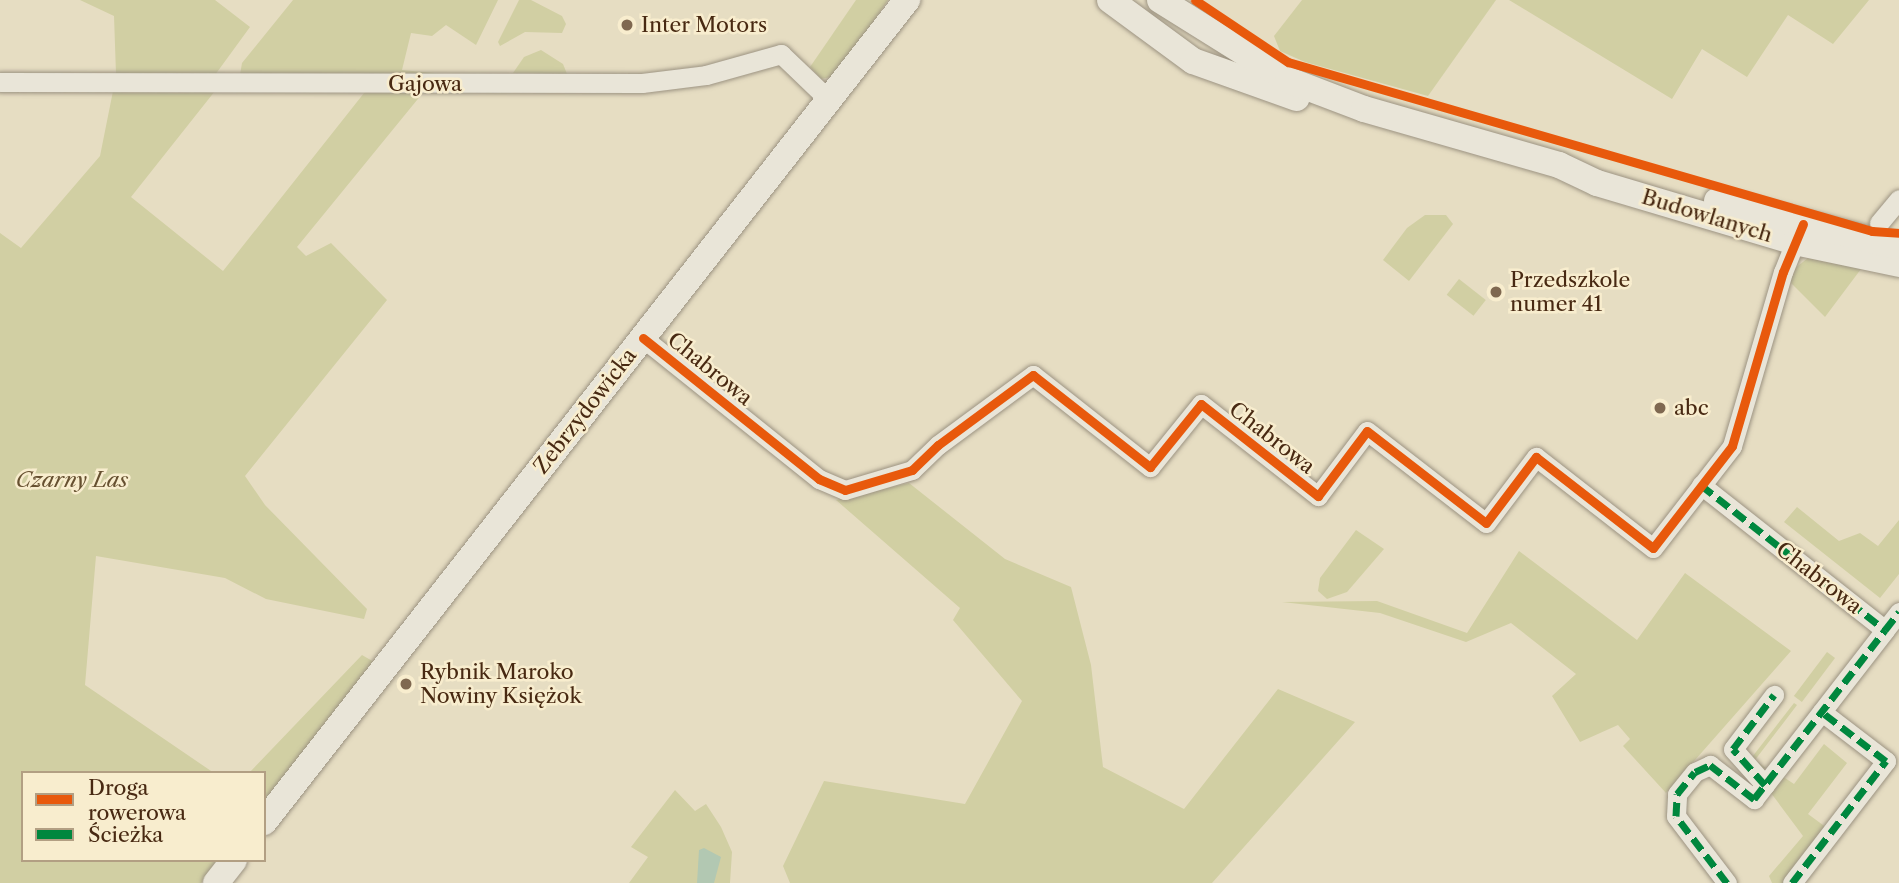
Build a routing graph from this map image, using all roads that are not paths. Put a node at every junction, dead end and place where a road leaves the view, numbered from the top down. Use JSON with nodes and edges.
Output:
{"nodes":[{"id":1,"x":907,"y":0,"type":"edge"},
{"id":2,"x":1110,"y":0,"type":"edge"},
{"id":3,"x":1160,"y":0,"type":"edge"},
{"id":4,"x":0,"y":82,"type":"edge"},
{"id":5,"x":829,"y":100,"type":"junction"},
{"id":6,"x":1364,"y":109,"type":"junction"},
{"id":7,"x":1899,"y":198,"type":"edge"},
{"id":8,"x":1879,"y":223,"type":"dead end"},
{"id":9,"x":1799,"y":233,"type":"junction"},
{"id":10,"x":1899,"y":246,"type":"edge"},
{"id":11,"x":1899,"y":264,"type":"edge"},
{"id":12,"x":643,"y":338,"type":"junction"},
{"id":13,"x":1701,"y":485,"type":"junction"},
{"id":14,"x":1899,"y":612,"type":"edge"},
{"id":15,"x":1885,"y":630,"type":"junction"},
{"id":16,"x":1774,"y":695,"type":"dead end"},
{"id":17,"x":1822,"y":712,"type":"junction"},
{"id":18,"x":1765,"y":785,"type":"junction"},
{"id":19,"x":266,"y":819,"type":"edge"},
{"id":20,"x":232,"y":862,"type":"edge"},
{"id":21,"x":216,"y":883,"type":"edge"},
{"id":22,"x":1727,"y":883,"type":"edge"},
{"id":23,"x":1793,"y":883,"type":"edge"}],
"edges":[{"from":1,"to":5,"type":"main road","name":"Zebrzydowicka"},
{"from":2,"to":6,"type":"main road","name":"Budowlanych"},
{"from":3,"to":6,"type":"main road","name":"Budowlanych"},
{"from":4,"to":5,"type":"street","name":"Gajowa"},
{"from":5,"to":12,"type":"main road","name":"Zebrzydowicka"},
{"from":6,"to":9,"type":"main road","name":"Budowlanych"},
{"from":7,"to":8,"type":"street"},
{"from":9,"to":10,"type":"main road","name":"Budowlanych"},
{"from":9,"to":11,"type":"main road","name":"Budowlanych"},
{"from":9,"to":13,"type":"street","name":"Chabrowa"},
{"from":12,"to":13,"type":"street","name":"Chabrowa"},
{"from":12,"to":19,"type":"main road","name":"Zebrzydowicka"},
{"from":13,"to":15,"type":"street","name":"Chabrowa"},
{"from":14,"to":15,"type":"street"},
{"from":15,"to":17,"type":"street"},
{"from":16,"to":18,"type":"street"},
{"from":17,"to":18,"type":"street"},
{"from":17,"to":23,"type":"street"},
{"from":18,"to":22,"type":"street"},
{"from":20,"to":21,"type":"main road"}]}
